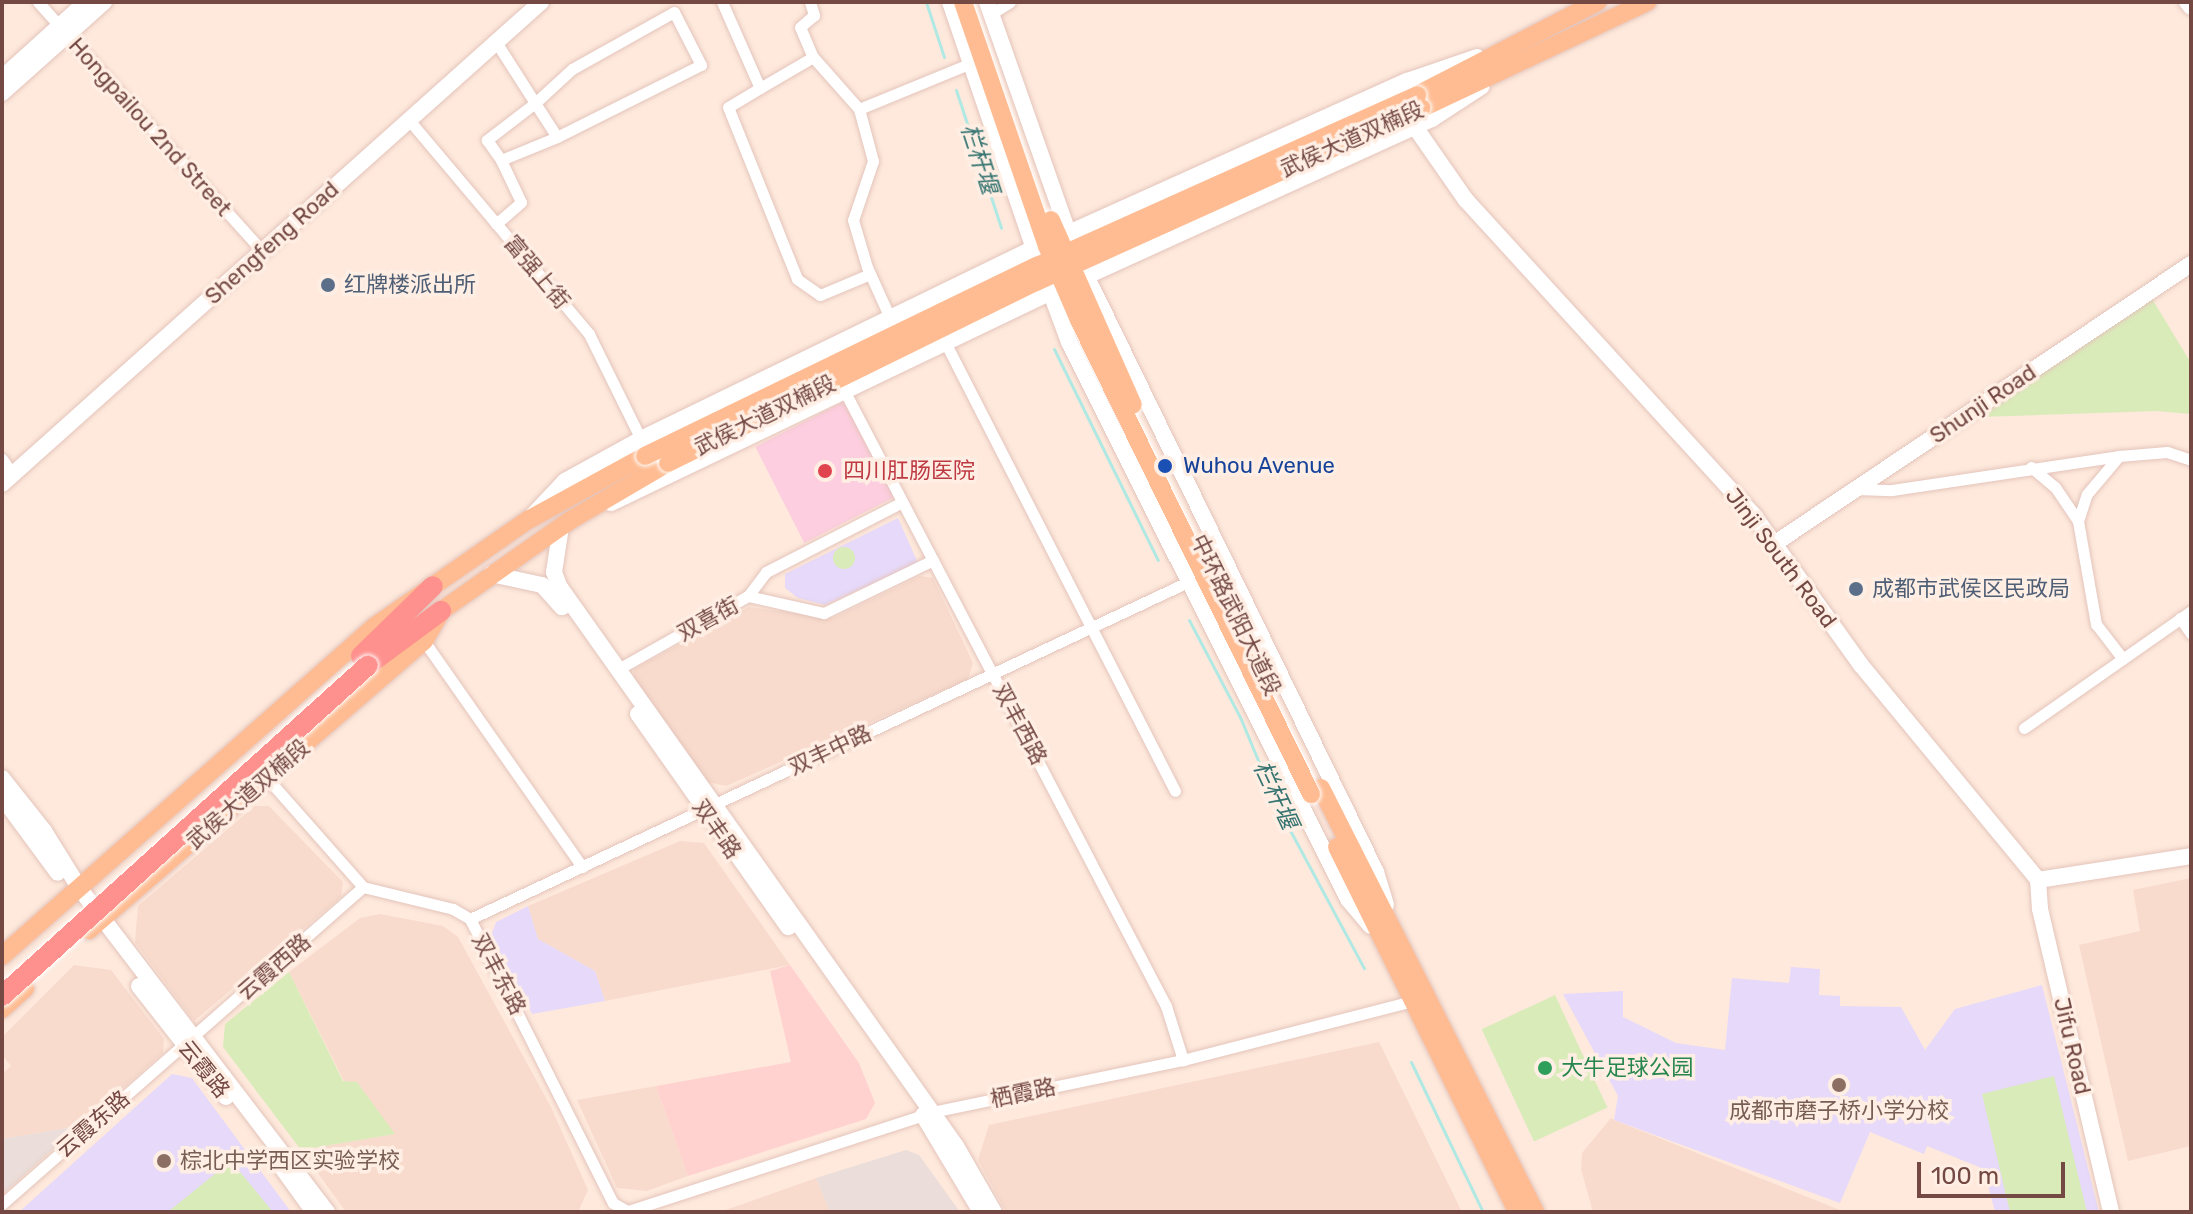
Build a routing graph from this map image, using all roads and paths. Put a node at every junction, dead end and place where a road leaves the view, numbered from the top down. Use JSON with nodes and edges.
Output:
{"nodes":[{"id":1,"x":38,"y":2,"type":"edge"},
{"id":2,"x":86,"y":2,"type":"edge"},
{"id":3,"x":104,"y":2,"type":"edge"},
{"id":4,"x":541,"y":2,"type":"edge"},
{"id":5,"x":722,"y":2,"type":"edge"},
{"id":6,"x":810,"y":2,"type":"edge"},
{"id":7,"x":950,"y":2,"type":"edge"},
{"id":8,"x":963,"y":2,"type":"edge"},
{"id":9,"x":975,"y":2,"type":"edge"},
{"id":10,"x":1010,"y":2,"type":"edge"},
{"id":11,"x":1597,"y":2,"type":"edge"},
{"id":12,"x":1647,"y":2,"type":"edge"},
{"id":13,"x":2187,"y":2,"type":"edge"},
{"id":14,"x":2191,"y":7,"type":"edge"},
{"id":15,"x":989,"y":8,"type":"edge"},
{"id":16,"x":63,"y":30,"type":"junction"},
{"id":17,"x":496,"y":42,"type":"junction"},
{"id":18,"x":1512,"y":45,"type":"junction"},
{"id":19,"x":813,"y":57,"type":"junction"},
{"id":20,"x":971,"y":63,"type":"junction"},
{"id":21,"x":1510,"y":68,"type":"junction"},
{"id":22,"x":2,"y":78,"type":"edge"},
{"id":23,"x":760,"y":88,"type":"junction"},
{"id":24,"x":2,"y":93,"type":"edge"},
{"id":25,"x":1419,"y":101,"type":"junction"},
{"id":26,"x":535,"y":103,"type":"junction"},
{"id":27,"x":859,"y":109,"type":"junction"},
{"id":28,"x":409,"y":120,"type":"junction"},
{"id":29,"x":1415,"y":127,"type":"junction"},
{"id":30,"x":557,"y":137,"type":"junction"},
{"id":31,"x":501,"y":160,"type":"junction"},
{"id":32,"x":496,"y":224,"type":"junction"},
{"id":33,"x":1068,"y":232,"type":"junction"},
{"id":34,"x":1033,"y":249,"type":"junction"},
{"id":35,"x":262,"y":251,"type":"junction"},
{"id":36,"x":2191,"y":264,"type":"edge"},
{"id":37,"x":870,"y":274,"type":"junction"},
{"id":38,"x":1086,"y":276,"type":"junction"},
{"id":39,"x":1050,"y":293,"type":"junction"},
{"id":40,"x":890,"y":318,"type":"junction"},
{"id":41,"x":946,"y":344,"type":"junction"},
{"id":42,"x":846,"y":394,"type":"junction"},
{"id":43,"x":643,"y":447,"type":"junction"},
{"id":44,"x":2119,"y":456,"type":"junction"},
{"id":45,"x":2,"y":459,"type":"edge"},
{"id":46,"x":2191,"y":460,"type":"edge"},
{"id":47,"x":2031,"y":467,"type":"junction"},
{"id":48,"x":7,"y":480,"type":"edge"},
{"id":49,"x":1855,"y":489,"type":"junction"},
{"id":50,"x":902,"y":502,"type":"junction"},
{"id":51,"x":2078,"y":521,"type":"junction"},
{"id":52,"x":565,"y":524,"type":"junction"},
{"id":53,"x":1774,"y":544,"type":"junction"},
{"id":54,"x":933,"y":560,"type":"junction"},
{"id":55,"x":491,"y":574,"type":"junction"},
{"id":56,"x":1190,"y":581,"type":"junction"},
{"id":57,"x":433,"y":586,"type":"junction"},
{"id":58,"x":748,"y":596,"type":"junction"},
{"id":59,"x":441,"y":611,"type":"junction"},
{"id":60,"x":2191,"y":611,"type":"edge"},
{"id":61,"x":2180,"y":618,"type":"junction"},
{"id":62,"x":1091,"y":627,"type":"junction"},
{"id":63,"x":2191,"y":634,"type":"edge"},
{"id":64,"x":424,"y":641,"type":"junction"},
{"id":65,"x":2123,"y":659,"type":"junction"},
{"id":66,"x":364,"y":661,"type":"junction"},
{"id":67,"x":620,"y":668,"type":"junction"},
{"id":68,"x":993,"y":673,"type":"junction"},
{"id":69,"x":2024,"y":728,"type":"dead end"},
{"id":70,"x":2,"y":778,"type":"edge"},
{"id":71,"x":267,"y":778,"type":"junction"},
{"id":72,"x":1175,"y":791,"type":"dead end"},
{"id":73,"x":1316,"y":791,"type":"junction"},
{"id":74,"x":2,"y":797,"type":"edge"},
{"id":75,"x":709,"y":807,"type":"junction"},
{"id":76,"x":2191,"y":856,"type":"edge"},
{"id":77,"x":582,"y":867,"type":"junction"},
{"id":78,"x":2038,"y":880,"type":"junction"},
{"id":79,"x":363,"y":887,"type":"junction"},
{"id":80,"x":76,"y":892,"type":"junction"},
{"id":81,"x":470,"y":919,"type":"junction"},
{"id":82,"x":98,"y":922,"type":"junction"},
{"id":83,"x":1388,"y":935,"type":"junction"},
{"id":84,"x":2,"y":956,"type":"edge"},
{"id":85,"x":2,"y":980,"type":"edge"},
{"id":86,"x":2,"y":996,"type":"edge"},
{"id":87,"x":1420,"y":998,"type":"junction"},
{"id":88,"x":2,"y":1009,"type":"edge"},
{"id":89,"x":188,"y":1040,"type":"junction"},
{"id":90,"x":1183,"y":1060,"type":"junction"},
{"id":91,"x":928,"y":1114,"type":"junction"},
{"id":92,"x":2,"y":1204,"type":"edge"},
{"id":93,"x":314,"y":1212,"type":"edge"},
{"id":94,"x":327,"y":1212,"type":"edge"},
{"id":95,"x":627,"y":1212,"type":"edge"},
{"id":96,"x":981,"y":1212,"type":"edge"},
{"id":97,"x":994,"y":1212,"type":"edge"},
{"id":98,"x":1517,"y":1212,"type":"edge"},
{"id":99,"x":1535,"y":1212,"type":"edge"},
{"id":100,"x":2111,"y":1212,"type":"edge"}],
"edges":[{"from":1,"to":16,"type":"street","name":"Hongpailou 2nd Street"},
{"from":2,"to":16,"type":"street"},
{"from":3,"to":16,"type":"street"},
{"from":4,"to":17,"type":"street","name":"Shengfeng Road"},
{"from":5,"to":23,"type":"street"},
{"from":6,"to":19,"type":"street"},
{"from":7,"to":20,"type":"street"},
{"from":8,"to":73,"type":"main road","name":"中环路武阳大道段","bridge":true},
{"from":9,"to":73,"type":"main road","name":"中环路武阳大道段","bridge":true},
{"from":10,"to":15,"type":"street"},
{"from":11,"to":18,"type":"main road","name":"武侯大道双楠段"},
{"from":12,"to":21,"type":"main road","name":"武侯大道双楠段"},
{"from":13,"to":14,"type":"street"},
{"from":15,"to":33,"type":"street"},
{"from":16,"to":22,"type":"street"},
{"from":16,"to":24,"type":"street"},
{"from":16,"to":35,"type":"street","name":"Hongpailou 2nd Street"},
{"from":17,"to":26,"type":"street"},
{"from":17,"to":28,"type":"street","name":"Shengfeng Road"},
{"from":18,"to":25,"type":"main road","name":"武侯大道双楠段"},
{"from":18,"to":33,"type":"street"},
{"from":19,"to":23,"type":"street"},
{"from":19,"to":27,"type":"street"},
{"from":20,"to":27,"type":"street"},
{"from":20,"to":34,"type":"street"},
{"from":21,"to":25,"type":"main road","name":"武侯大道双楠段"},
{"from":21,"to":29,"type":"street"},
{"from":23,"to":37,"type":"street"},
{"from":25,"to":43,"type":"main road","name":"武侯大道双楠段","bridge":true},
{"from":25,"to":52,"type":"main road","name":"武侯大道双楠段","bridge":true},
{"from":26,"to":30,"type":"street"},
{"from":26,"to":30,"type":"street"},
{"from":26,"to":31,"type":"street"},
{"from":27,"to":37,"type":"street"},
{"from":28,"to":32,"type":"street","name":"富强上街"},
{"from":28,"to":35,"type":"street","name":"Shengfeng Road"},
{"from":29,"to":38,"type":"street"},
{"from":29,"to":53,"type":"street","name":"Jinji South Road"},
{"from":30,"to":31,"type":"street"},
{"from":31,"to":32,"type":"street"},
{"from":32,"to":43,"type":"street","name":"富强上街"},
{"from":33,"to":34,"type":"street"},
{"from":33,"to":38,"type":"street"},
{"from":34,"to":39,"type":"street"},
{"from":34,"to":40,"type":"street"},
{"from":35,"to":48,"type":"street","name":"Shengfeng Road"},
{"from":36,"to":49,"type":"street","name":"Shunji Road"},
{"from":37,"to":40,"type":"street"},
{"from":38,"to":39,"type":"street"},
{"from":38,"to":83,"type":"street"},
{"from":39,"to":41,"type":"street"},
{"from":39,"to":56,"type":"street"},
{"from":40,"to":43,"type":"street"},
{"from":41,"to":42,"type":"street"},
{"from":41,"to":62,"type":"street"},
{"from":42,"to":50,"type":"street","name":"双丰西路"},
{"from":42,"to":52,"type":"street"},
{"from":43,"to":57,"type":"main road","name":"武侯大道双楠段"},
{"from":44,"to":46,"type":"street"},
{"from":44,"to":47,"type":"street"},
{"from":44,"to":51,"type":"street"},
{"from":45,"to":48,"type":"street"},
{"from":47,"to":49,"type":"street"},
{"from":47,"to":51,"type":"street"},
{"from":49,"to":53,"type":"street","name":"Shunji Road"},
{"from":50,"to":54,"type":"street","name":"双丰西路"},
{"from":50,"to":58,"type":"street"},
{"from":51,"to":65,"type":"street"},
{"from":52,"to":55,"type":"main road","name":"武侯大道双楠段"},
{"from":52,"to":67,"type":"street","name":"双丰路"},
{"from":53,"to":78,"type":"street","name":"Jinji South Road"},
{"from":54,"to":58,"type":"street","name":"双喜街"},
{"from":54,"to":68,"type":"street","name":"双丰西路"},
{"from":55,"to":59,"type":"main road","name":"武侯大道双楠段"},
{"from":55,"to":75,"type":"street","name":"双丰路"},
{"from":56,"to":62,"type":"street","name":"双丰中路"},
{"from":56,"to":83,"type":"street"},
{"from":57,"to":66,"type":"highway"},
{"from":57,"to":80,"type":"main road","name":"武侯大道双楠段"},
{"from":58,"to":67,"type":"street","name":"双喜街"},
{"from":59,"to":64,"type":"main road","name":"武侯大道双楠段"},
{"from":59,"to":66,"type":"highway"},
{"from":60,"to":61,"type":"street"},
{"from":61,"to":63,"type":"street"},
{"from":61,"to":65,"type":"street"},
{"from":62,"to":68,"type":"street","name":"双丰中路"},
{"from":62,"to":72,"type":"street"},
{"from":64,"to":71,"type":"main road","name":"武侯大道双楠段"},
{"from":64,"to":77,"type":"street"},
{"from":65,"to":69,"type":"street"},
{"from":66,"to":85,"type":"highway"},
{"from":66,"to":86,"type":"highway","bridge":true},
{"from":67,"to":75,"type":"street","name":"双丰路"},
{"from":68,"to":75,"type":"street","name":"双丰中路"},
{"from":68,"to":90,"type":"street","name":"双丰西路"},
{"from":70,"to":80,"type":"street"},
{"from":71,"to":79,"type":"street"},
{"from":71,"to":82,"type":"main road","name":"武侯大道双楠段"},
{"from":73,"to":83,"type":"main road","name":"中环路武阳大道段"},
{"from":74,"to":80,"type":"street"},
{"from":75,"to":77,"type":"street","name":"双丰中路"},
{"from":75,"to":91,"type":"street","name":"双丰路"},
{"from":76,"to":78,"type":"street"},
{"from":77,"to":81,"type":"street","name":"双丰中路"},
{"from":78,"to":100,"type":"street","name":"Jifu Road"},
{"from":79,"to":81,"type":"street","name":"双丰东路"},
{"from":79,"to":89,"type":"street","name":"云霞西路"},
{"from":80,"to":82,"type":"street","name":"云霞路"},
{"from":80,"to":84,"type":"main road","name":"武侯大道双楠段"},
{"from":81,"to":95,"type":"street","name":"双丰东路"},
{"from":82,"to":88,"type":"main road","name":"武侯大道双楠段"},
{"from":82,"to":89,"type":"street","name":"云霞路"},
{"from":83,"to":87,"type":"main road","name":"中环路武阳大道段"},
{"from":87,"to":90,"type":"street","name":"栖霞路"},
{"from":87,"to":98,"type":"main road","name":"中环路武阳大道段"},
{"from":87,"to":99,"type":"main road","name":"中环路武阳大道段"},
{"from":89,"to":92,"type":"street","name":"云霞东路"},
{"from":89,"to":93,"type":"street","name":"云霞路"},
{"from":89,"to":94,"type":"street"},
{"from":90,"to":91,"type":"street","name":"栖霞路"},
{"from":91,"to":95,"type":"street","name":"栖霞路"},
{"from":91,"to":96,"type":"street"},
{"from":91,"to":97,"type":"street"}]}
